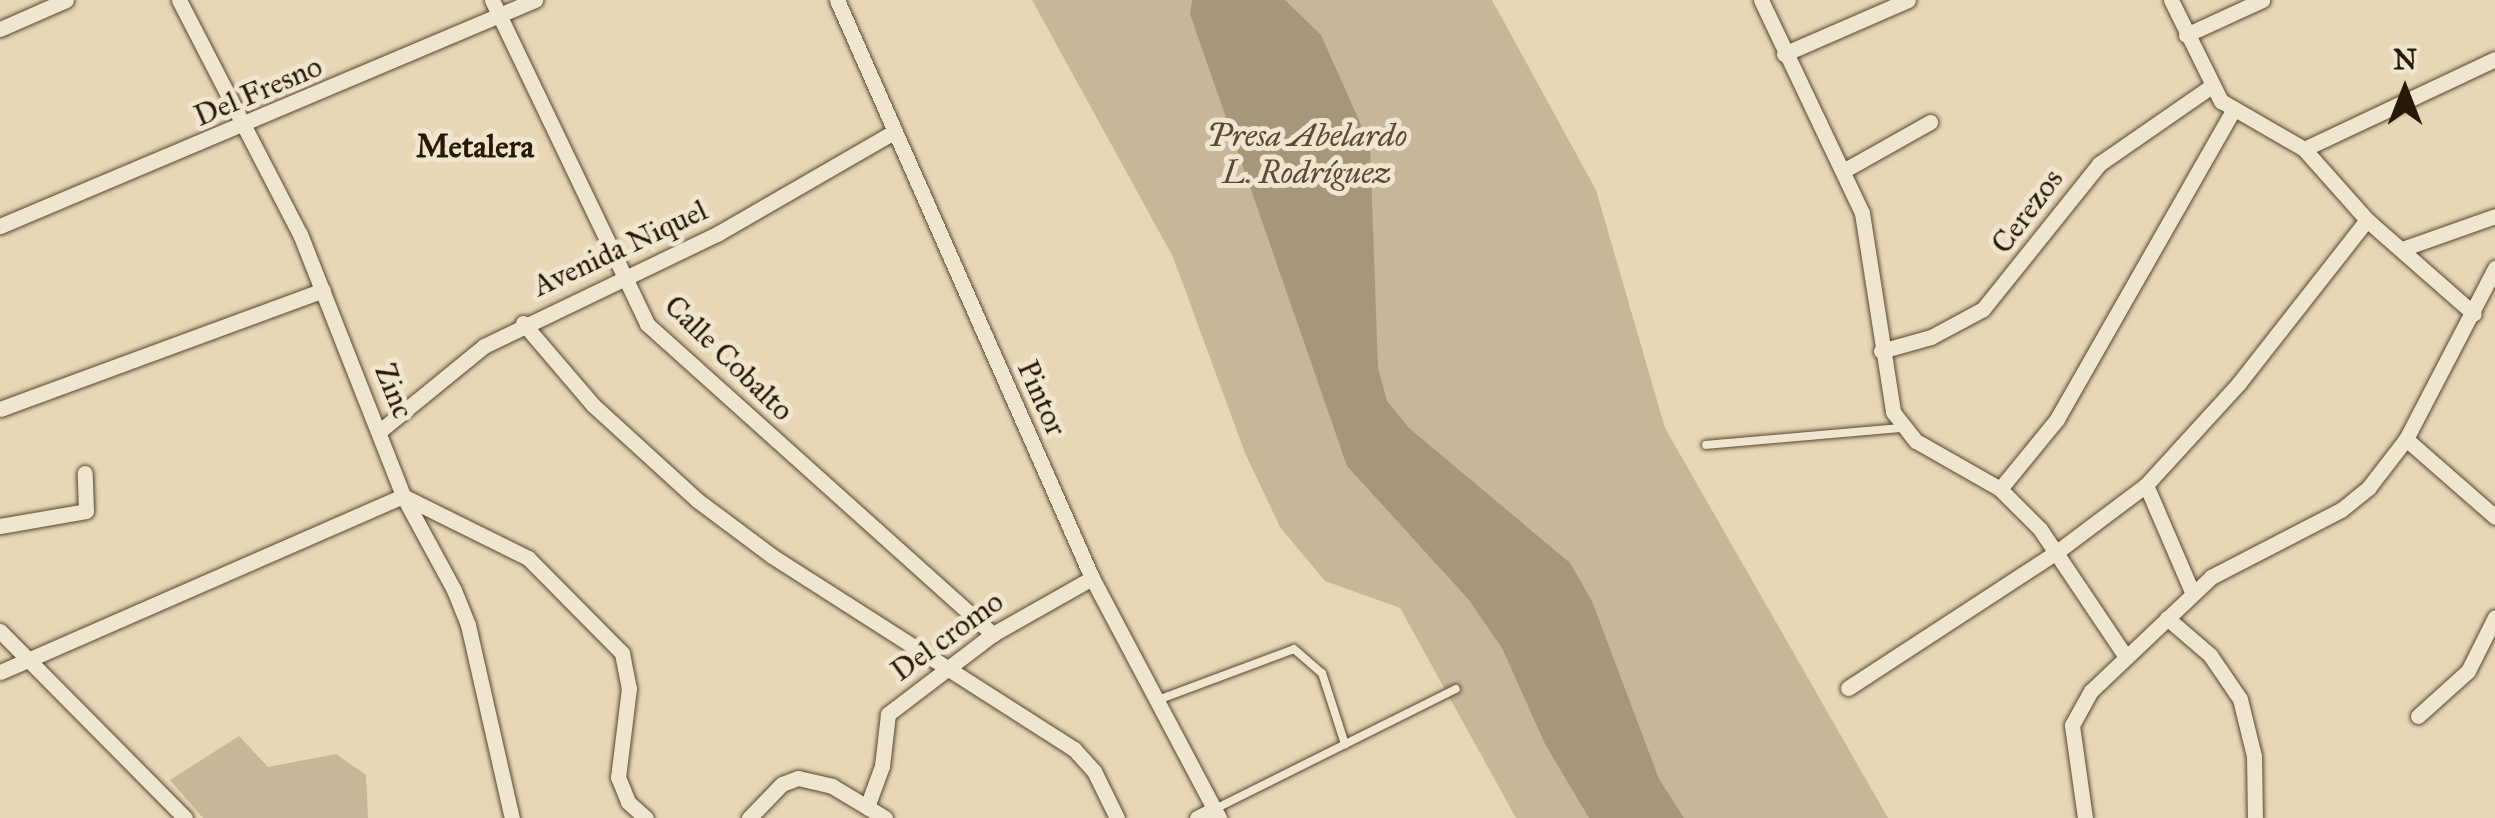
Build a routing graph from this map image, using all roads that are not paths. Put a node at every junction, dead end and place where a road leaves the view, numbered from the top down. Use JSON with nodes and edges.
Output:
{"nodes":[{"id":1,"x":66,"y":0,"type":"edge"},
{"id":2,"x":179,"y":0,"type":"edge"},
{"id":3,"x":534,"y":0,"type":"edge"},
{"id":4,"x":837,"y":0,"type":"edge"},
{"id":5,"x":1761,"y":0,"type":"edge"},
{"id":6,"x":1908,"y":0,"type":"edge"},
{"id":7,"x":2171,"y":0,"type":"edge"},
{"id":8,"x":2262,"y":0,"type":"edge"},
{"id":9,"x":496,"y":8,"type":"edge"},
{"id":10,"x":0,"y":29,"type":"edge"},
{"id":11,"x":2186,"y":35,"type":"junction"},
{"id":12,"x":1784,"y":54,"type":"junction"},
{"id":13,"x":2495,"y":60,"type":"edge"},
{"id":14,"x":2210,"y":86,"type":"junction"},
{"id":15,"x":2233,"y":110,"type":"junction"},
{"id":16,"x":1930,"y":122,"type":"dead end"},
{"id":17,"x":246,"y":127,"type":"junction"},
{"id":18,"x":894,"y":132,"type":"junction"},
{"id":19,"x":2304,"y":149,"type":"junction"},
{"id":20,"x":1843,"y":171,"type":"junction"},
{"id":21,"x":2495,"y":216,"type":"edge"},
{"id":22,"x":2367,"y":220,"type":"junction"},
{"id":23,"x":0,"y":226,"type":"edge"},
{"id":24,"x":2402,"y":249,"type":"junction"},
{"id":25,"x":2495,"y":268,"type":"edge"},
{"id":26,"x":623,"y":279,"type":"junction"},
{"id":27,"x":323,"y":290,"type":"junction"},
{"id":28,"x":2474,"y":314,"type":"junction"},
{"id":29,"x":524,"y":323,"type":"junction"},
{"id":30,"x":1881,"y":351,"type":"junction"},
{"id":31,"x":0,"y":409,"type":"edge"},
{"id":32,"x":1902,"y":428,"type":"junction"},
{"id":33,"x":381,"y":430,"type":"junction"},
{"id":34,"x":2406,"y":439,"type":"junction"},
{"id":35,"x":1706,"y":444,"type":"dead end"},
{"id":36,"x":85,"y":474,"type":"dead end"},
{"id":37,"x":2146,"y":485,"type":"junction"},
{"id":38,"x":2000,"y":489,"type":"junction"},
{"id":39,"x":403,"y":496,"type":"junction"},
{"id":40,"x":2495,"y":516,"type":"edge"},
{"id":41,"x":0,"y":526,"type":"edge"},
{"id":42,"x":2058,"y":551,"type":"junction"},
{"id":43,"x":1092,"y":578,"type":"junction"},
{"id":44,"x":2192,"y":592,"type":"junction"},
{"id":45,"x":2167,"y":618,"type":"junction"},
{"id":46,"x":2495,"y":618,"type":"edge"},
{"id":47,"x":0,"y":631,"type":"edge"},
{"id":48,"x":993,"y":634,"type":"junction"},
{"id":49,"x":2124,"y":654,"type":"junction"},
{"id":50,"x":26,"y":659,"type":"junction"},
{"id":51,"x":945,"y":666,"type":"junction"},
{"id":52,"x":0,"y":672,"type":"edge"},
{"id":53,"x":1848,"y":688,"type":"dead end"},
{"id":54,"x":1456,"y":689,"type":"dead end"},
{"id":55,"x":1155,"y":701,"type":"junction"},
{"id":56,"x":2418,"y":716,"type":"dead end"},
{"id":57,"x":1345,"y":744,"type":"junction"},
{"id":58,"x":867,"y":807,"type":"junction"},
{"id":59,"x":1217,"y":813,"type":"edge"},
{"id":60,"x":185,"y":818,"type":"edge"},
{"id":61,"x":512,"y":818,"type":"edge"},
{"id":62,"x":646,"y":818,"type":"edge"},
{"id":63,"x":749,"y":818,"type":"edge"},
{"id":64,"x":884,"y":818,"type":"edge"},
{"id":65,"x":1117,"y":818,"type":"edge"},
{"id":66,"x":1197,"y":818,"type":"edge"},
{"id":67,"x":2085,"y":818,"type":"edge"},
{"id":68,"x":2255,"y":818,"type":"edge"}],
"edges":[{"from":1,"to":10,"type":"street"},
{"from":2,"to":17,"type":"street","name":"Zinc"},
{"from":3,"to":9,"type":"street","name":"Del Fresno"},
{"from":4,"to":18,"type":"street","name":"Pintor"},
{"from":5,"to":12,"type":"street"},
{"from":6,"to":12,"type":"street"},
{"from":7,"to":11,"type":"street"},
{"from":8,"to":11,"type":"street"},
{"from":9,"to":17,"type":"street","name":"Del Fresno"},
{"from":9,"to":26,"type":"street","name":"Calle Cobalto"},
{"from":11,"to":14,"type":"street"},
{"from":12,"to":20,"type":"street"},
{"from":13,"to":19,"type":"street"},
{"from":14,"to":15,"type":"street"},
{"from":14,"to":30,"type":"street","name":"Cerezos"},
{"from":15,"to":19,"type":"street"},
{"from":15,"to":38,"type":"street"},
{"from":16,"to":20,"type":"street"},
{"from":17,"to":23,"type":"street","name":"Del Fresno"},
{"from":17,"to":27,"type":"street","name":"Zinc"},
{"from":18,"to":26,"type":"street","name":"Avenida Niquel"},
{"from":18,"to":43,"type":"street","name":"Pintor"},
{"from":19,"to":22,"type":"street"},
{"from":20,"to":30,"type":"street"},
{"from":21,"to":24,"type":"street"},
{"from":22,"to":24,"type":"street"},
{"from":22,"to":37,"type":"street"},
{"from":24,"to":28,"type":"street"},
{"from":25,"to":28,"type":"street"},
{"from":26,"to":29,"type":"street","name":"Avenida Niquel"},
{"from":26,"to":48,"type":"street","name":"Calle Cobalto"},
{"from":27,"to":31,"type":"street"},
{"from":27,"to":33,"type":"street","name":"Zinc"},
{"from":28,"to":34,"type":"street"},
{"from":29,"to":33,"type":"street","name":"Avenida Niquel"},
{"from":29,"to":51,"type":"street"},
{"from":30,"to":32,"type":"street"},
{"from":32,"to":35,"type":"lane"},
{"from":32,"to":38,"type":"street"},
{"from":33,"to":39,"type":"street","name":"Zinc"},
{"from":34,"to":40,"type":"street"},
{"from":34,"to":44,"type":"street"},
{"from":36,"to":41,"type":"street"},
{"from":37,"to":42,"type":"street"},
{"from":37,"to":44,"type":"street"},
{"from":38,"to":42,"type":"street"},
{"from":39,"to":50,"type":"street"},
{"from":39,"to":61,"type":"street","name":"Zinc"},
{"from":39,"to":62,"type":"street"},
{"from":42,"to":49,"type":"street"},
{"from":42,"to":53,"type":"street"},
{"from":43,"to":48,"type":"street","name":"Del cromo"},
{"from":43,"to":55,"type":"street","name":"Pintor"},
{"from":44,"to":45,"type":"street"},
{"from":45,"to":49,"type":"street"},
{"from":45,"to":68,"type":"street"},
{"from":46,"to":56,"type":"street"},
{"from":47,"to":50,"type":"street"},
{"from":48,"to":51,"type":"street","name":"Del cromo"},
{"from":49,"to":67,"type":"street"},
{"from":50,"to":52,"type":"street"},
{"from":50,"to":60,"type":"street"},
{"from":51,"to":58,"type":"street","name":"Del cromo"},
{"from":51,"to":65,"type":"street"},
{"from":54,"to":57,"type":"lane"},
{"from":55,"to":57,"type":"lane"},
{"from":55,"to":59,"type":"street","name":"Pintor"},
{"from":57,"to":59,"type":"lane"},
{"from":58,"to":63,"type":"street"},
{"from":58,"to":64,"type":"street"},
{"from":59,"to":66,"type":"street"}]}
